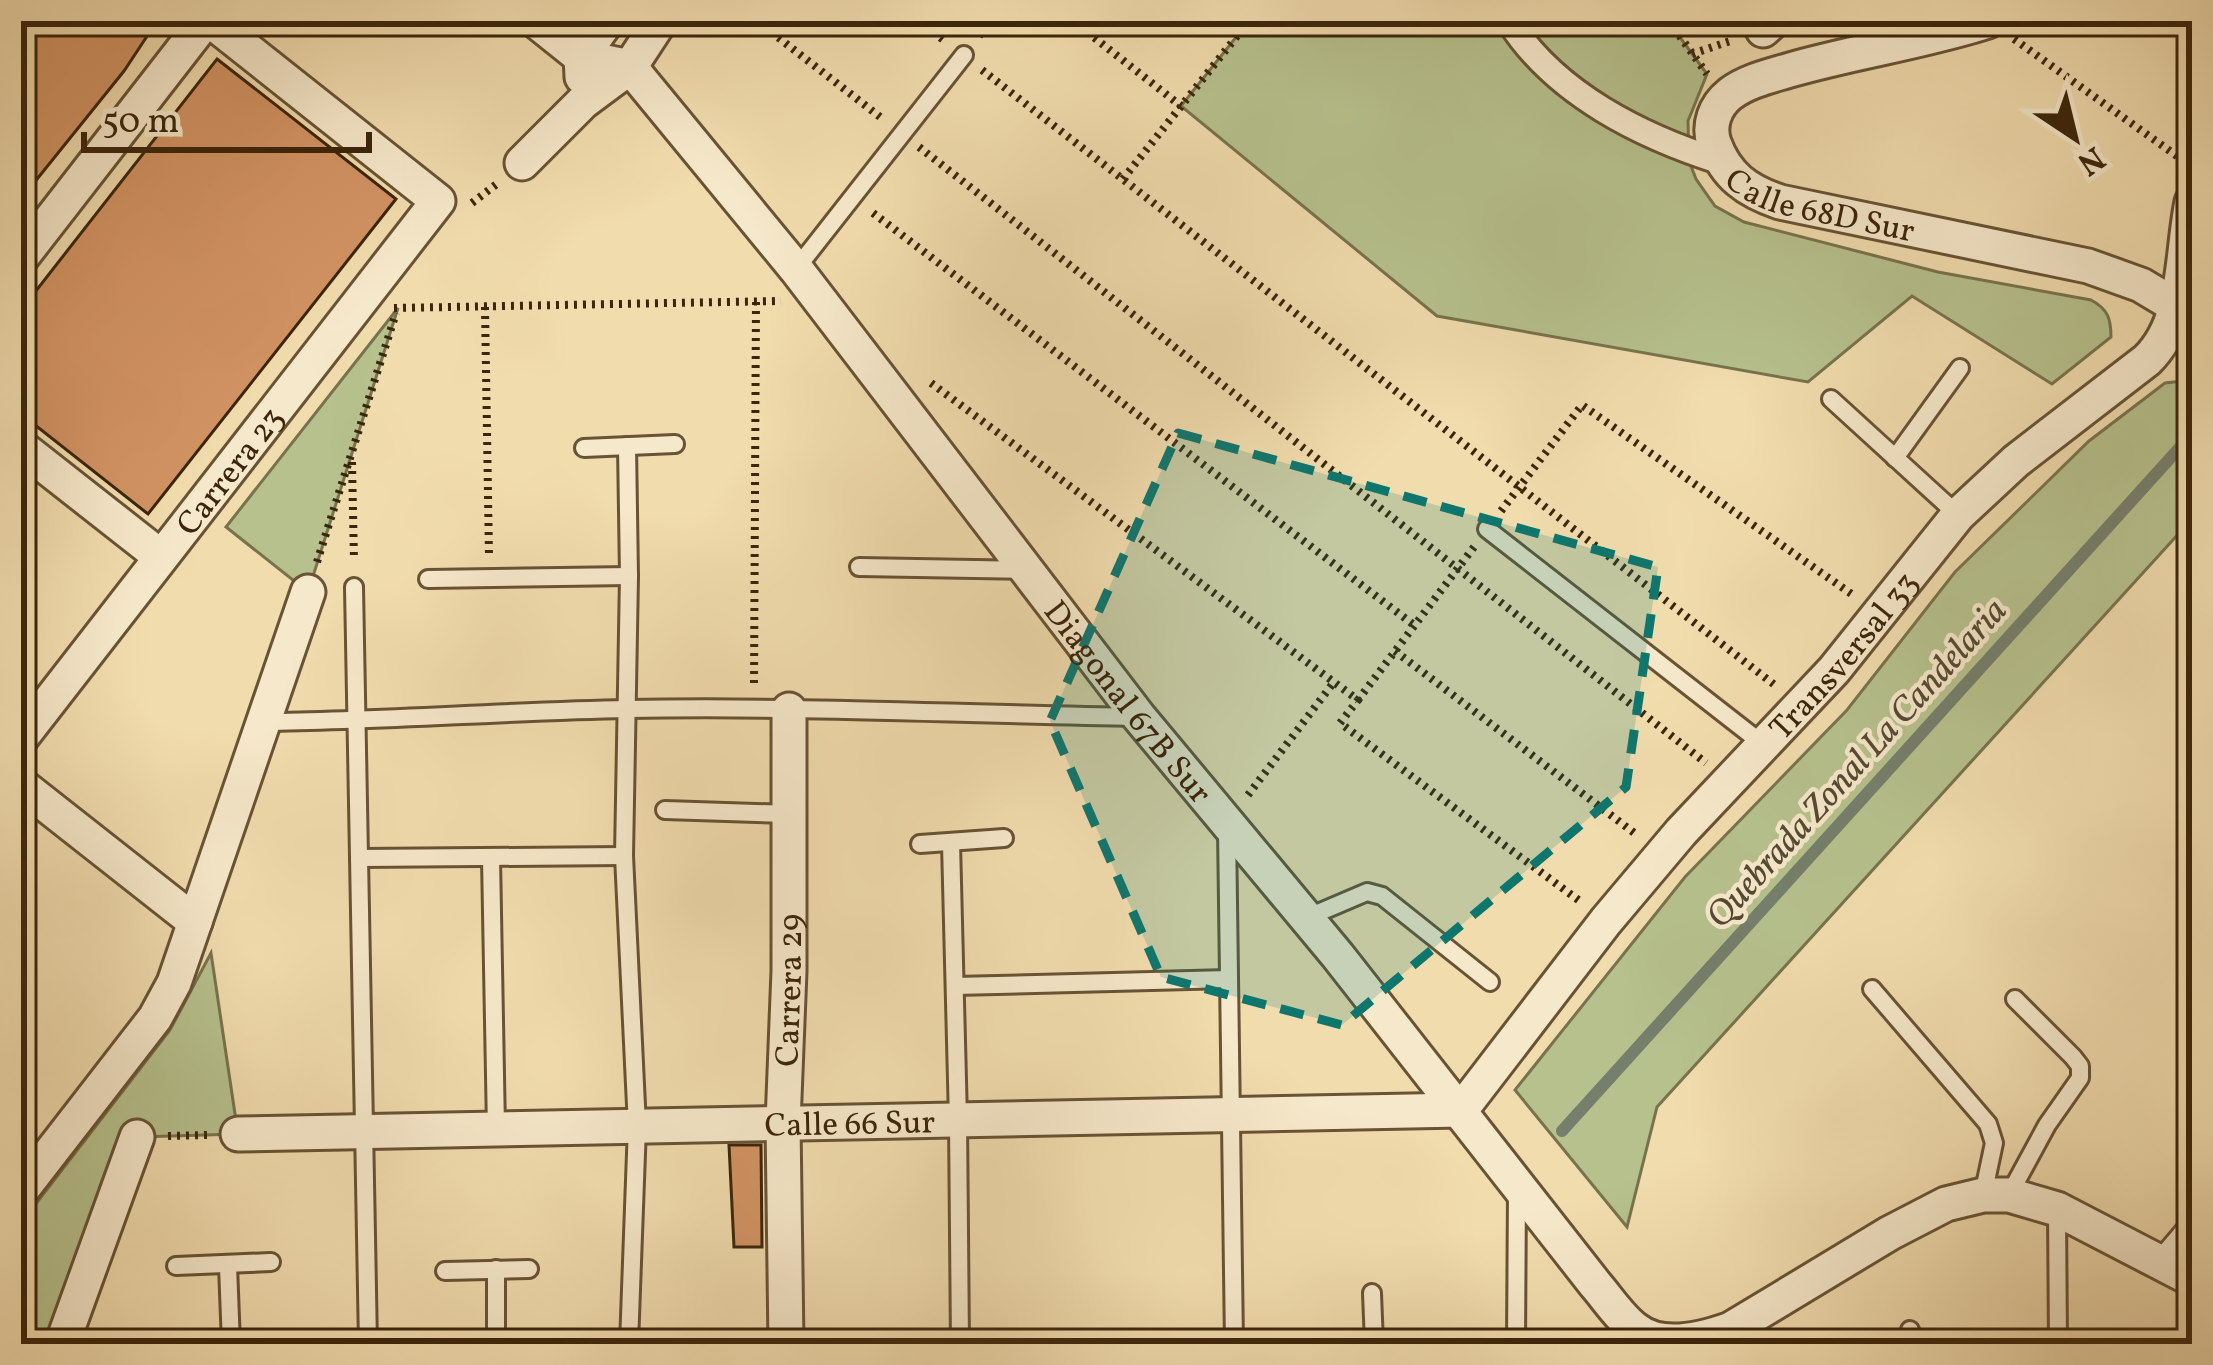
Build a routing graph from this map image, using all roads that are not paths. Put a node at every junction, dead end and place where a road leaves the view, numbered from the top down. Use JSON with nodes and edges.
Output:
{"nodes":[{"id":1,"x":208,"y":21,"type":"edge"},
{"id":2,"x":536,"y":21,"type":"edge"},
{"id":3,"x":607,"y":21,"type":"edge"},
{"id":4,"x":660,"y":21,"type":"edge"},
{"id":5,"x":1509,"y":21,"type":"edge"},
{"id":6,"x":1988,"y":21,"type":"edge"},
{"id":7,"x":964,"y":56,"type":"road end"},
{"id":8,"x":581,"y":57,"type":"junction"},
{"id":9,"x":630,"y":67,"type":"junction"},
{"id":10,"x":583,"y":102,"type":"junction"},
{"id":11,"x":1722,"y":162,"type":"junction"},
{"id":12,"x":522,"y":163,"type":"road end"},
{"id":13,"x":2192,"y":202,"type":"edge"},
{"id":14,"x":21,"y":258,"type":"edge"},
{"id":15,"x":796,"y":269,"type":"junction"},
{"id":16,"x":2185,"y":311,"type":"edge"},
{"id":17,"x":1960,"y":368,"type":"dead end"},
{"id":18,"x":1832,"y":399,"type":"dead end"},
{"id":19,"x":675,"y":444,"type":"dead end"},
{"id":20,"x":627,"y":446,"type":"junction"},
{"id":21,"x":21,"y":448,"type":"edge"},
{"id":22,"x":584,"y":448,"type":"dead end"},
{"id":23,"x":1895,"y":458,"type":"junction"},
{"id":24,"x":1958,"y":515,"type":"junction"},
{"id":25,"x":1487,"y":529,"type":"dead end"},
{"id":26,"x":161,"y":557,"type":"junction"},
{"id":27,"x":859,"y":567,"type":"dead end"},
{"id":28,"x":1028,"y":570,"type":"junction"},
{"id":29,"x":629,"y":576,"type":"junction"},
{"id":30,"x":428,"y":579,"type":"dead end"},
{"id":31,"x":354,"y":587,"type":"road end"},
{"id":32,"x":308,"y":592,"type":"road end"},
{"id":33,"x":625,"y":709,"type":"junction"},
{"id":34,"x":789,"y":710,"type":"junction"},
{"id":35,"x":1139,"y":718,"type":"junction"},
{"id":36,"x":357,"y":721,"type":"junction"},
{"id":37,"x":263,"y":722,"type":"junction"},
{"id":38,"x":21,"y":738,"type":"edge"},
{"id":39,"x":1764,"y":745,"type":"junction"},
{"id":40,"x":21,"y":785,"type":"edge"},
{"id":41,"x":665,"y":810,"type":"dead end"},
{"id":42,"x":789,"y":814,"type":"junction"},
{"id":43,"x":1227,"y":822,"type":"junction"},
{"id":44,"x":1004,"y":838,"type":"dead end"},
{"id":45,"x":951,"y":843,"type":"junction"},
{"id":46,"x":920,"y":844,"type":"dead end"},
{"id":47,"x":623,"y":856,"type":"junction"},
{"id":48,"x":359,"y":858,"type":"junction"},
{"id":49,"x":491,"y":858,"type":"junction"},
{"id":50,"x":1306,"y":918,"type":"junction"},
{"id":51,"x":195,"y":922,"type":"junction"},
{"id":52,"x":1229,"y":979,"type":"junction"},
{"id":53,"x":1490,"y":982,"type":"dead end"},
{"id":54,"x":955,"y":986,"type":"junction"},
{"id":55,"x":1872,"y":989,"type":"dead end"},
{"id":56,"x":2014,"y":999,"type":"dead end"},
{"id":57,"x":1461,"y":1110,"type":"junction"},
{"id":58,"x":1231,"y":1114,"type":"junction"},
{"id":59,"x":958,"y":1120,"type":"junction"},
{"id":60,"x":783,"y":1123,"type":"junction"},
{"id":61,"x":637,"y":1126,"type":"junction"},
{"id":62,"x":496,"y":1129,"type":"junction"},
{"id":63,"x":364,"y":1131,"type":"junction"},
{"id":64,"x":238,"y":1134,"type":"dead end"},
{"id":65,"x":137,"y":1137,"type":"dead end"},
{"id":66,"x":1517,"y":1183,"type":"junction"},
{"id":67,"x":21,"y":1192,"type":"edge"},
{"id":68,"x":1996,"y":1195,"type":"junction"},
{"id":69,"x":2057,"y":1209,"type":"junction"},
{"id":70,"x":2192,"y":1221,"type":"edge"},
{"id":71,"x":2158,"y":1261,"type":"junction"},
{"id":72,"x":271,"y":1262,"type":"dead end"},
{"id":73,"x":176,"y":1266,"type":"dead end"},
{"id":74,"x":228,"y":1266,"type":"junction"},
{"id":75,"x":496,"y":1269,"type":"junction"},
{"id":76,"x":529,"y":1269,"type":"dead end"},
{"id":77,"x":445,"y":1271,"type":"dead end"},
{"id":78,"x":2192,"y":1279,"type":"edge"},
{"id":79,"x":1372,"y":1294,"type":"dead end"},
{"id":80,"x":1637,"y":1338,"type":"edge"},
{"id":81,"x":62,"y":1344,"type":"edge"},
{"id":82,"x":230,"y":1344,"type":"edge"},
{"id":83,"x":368,"y":1344,"type":"edge"},
{"id":84,"x":496,"y":1344,"type":"edge"},
{"id":85,"x":628,"y":1344,"type":"edge"},
{"id":86,"x":786,"y":1344,"type":"edge"},
{"id":87,"x":960,"y":1344,"type":"edge"},
{"id":88,"x":1234,"y":1344,"type":"edge"},
{"id":89,"x":1374,"y":1344,"type":"edge"},
{"id":90,"x":1516,"y":1344,"type":"edge"},
{"id":91,"x":2058,"y":1344,"type":"edge"}],
"edges":[{"from":1,"to":14,"type":"street"},
{"from":1,"to":26,"type":"street","name":"Carrera 23"},
{"from":2,"to":8,"type":"street"},
{"from":3,"to":8,"type":"street"},
{"from":4,"to":9,"type":"street"},
{"from":5,"to":11,"type":"street","name":"Calle 68D Sur"},
{"from":6,"to":11,"type":"street"},
{"from":7,"to":15,"type":"lane"},
{"from":8,"to":9,"type":"street"},
{"from":8,"to":10,"type":"street"},
{"from":9,"to":10,"type":"street"},
{"from":9,"to":15,"type":"street","name":"Diagonal 67B Sur"},
{"from":10,"to":12,"type":"street"},
{"from":11,"to":16,"type":"street","name":"Calle 68D Sur"},
{"from":13,"to":16,"type":"street","name":"Transversal 33"},
{"from":15,"to":28,"type":"street","name":"Diagonal 67B Sur"},
{"from":16,"to":24,"type":"street","name":"Transversal 33"},
{"from":17,"to":23,"type":"lane"},
{"from":18,"to":23,"type":"lane"},
{"from":19,"to":20,"type":"lane"},
{"from":20,"to":22,"type":"lane"},
{"from":20,"to":29,"type":"lane"},
{"from":21,"to":26,"type":"street"},
{"from":23,"to":24,"type":"lane"},
{"from":24,"to":39,"type":"street","name":"Transversal 33"},
{"from":25,"to":39,"type":"lane"},
{"from":26,"to":38,"type":"street","name":"Carrera 23"},
{"from":27,"to":28,"type":"lane"},
{"from":28,"to":35,"type":"street","name":"Diagonal 67B Sur"},
{"from":29,"to":30,"type":"lane"},
{"from":29,"to":33,"type":"lane"},
{"from":31,"to":36,"type":"lane"},
{"from":32,"to":37,"type":"street"},
{"from":33,"to":34,"type":"lane"},
{"from":33,"to":36,"type":"lane"},
{"from":33,"to":47,"type":"lane"},
{"from":34,"to":35,"type":"lane"},
{"from":34,"to":42,"type":"street","name":"Carrera 29"},
{"from":35,"to":43,"type":"street","name":"Diagonal 67B Sur"},
{"from":36,"to":37,"type":"lane"},
{"from":36,"to":48,"type":"lane"},
{"from":37,"to":51,"type":"street"},
{"from":39,"to":57,"type":"street","name":"Transversal 33"},
{"from":40,"to":51,"type":"street"},
{"from":41,"to":42,"type":"lane"},
{"from":42,"to":60,"type":"street","name":"Carrera 29"},
{"from":43,"to":50,"type":"street","name":"Diagonal 67B Sur"},
{"from":43,"to":52,"type":"lane"},
{"from":44,"to":45,"type":"lane"},
{"from":45,"to":46,"type":"lane"},
{"from":45,"to":54,"type":"lane"},
{"from":47,"to":49,"type":"lane"},
{"from":47,"to":61,"type":"lane"},
{"from":48,"to":49,"type":"lane"},
{"from":48,"to":63,"type":"lane"},
{"from":49,"to":62,"type":"lane"},
{"from":50,"to":53,"type":"lane"},
{"from":50,"to":57,"type":"street","name":"Diagonal 67B Sur"},
{"from":51,"to":67,"type":"street"},
{"from":52,"to":54,"type":"lane"},
{"from":52,"to":58,"type":"lane"},
{"from":54,"to":59,"type":"lane"},
{"from":55,"to":68,"type":"lane"},
{"from":56,"to":68,"type":"lane"},
{"from":57,"to":58,"type":"street","name":"Calle 66 Sur"},
{"from":57,"to":66,"type":"street","name":"Diagonal 67B Sur"},
{"from":58,"to":59,"type":"street","name":"Calle 66 Sur"},
{"from":58,"to":88,"type":"lane"},
{"from":59,"to":60,"type":"street","name":"Calle 66 Sur"},
{"from":59,"to":87,"type":"lane"},
{"from":60,"to":61,"type":"street","name":"Calle 66 Sur"},
{"from":60,"to":86,"type":"street","name":"Carrera 29"},
{"from":61,"to":62,"type":"street","name":"Calle 66 Sur"},
{"from":61,"to":85,"type":"lane"},
{"from":62,"to":63,"type":"street","name":"Calle 66 Sur"},
{"from":63,"to":64,"type":"street","name":"Calle 66 Sur"},
{"from":63,"to":83,"type":"lane"},
{"from":65,"to":81,"type":"street"},
{"from":66,"to":80,"type":"street","name":"Diagonal 67B Sur"},
{"from":66,"to":90,"type":"lane"},
{"from":68,"to":69,"type":"street"},
{"from":68,"to":80,"type":"street"},
{"from":69,"to":71,"type":"street"},
{"from":69,"to":91,"type":"lane"},
{"from":70,"to":71,"type":"lane"},
{"from":71,"to":78,"type":"street"},
{"from":72,"to":74,"type":"lane"},
{"from":73,"to":74,"type":"lane"},
{"from":74,"to":82,"type":"lane"},
{"from":75,"to":76,"type":"lane"},
{"from":75,"to":77,"type":"lane"},
{"from":75,"to":84,"type":"lane"},
{"from":79,"to":89,"type":"lane"}]}
